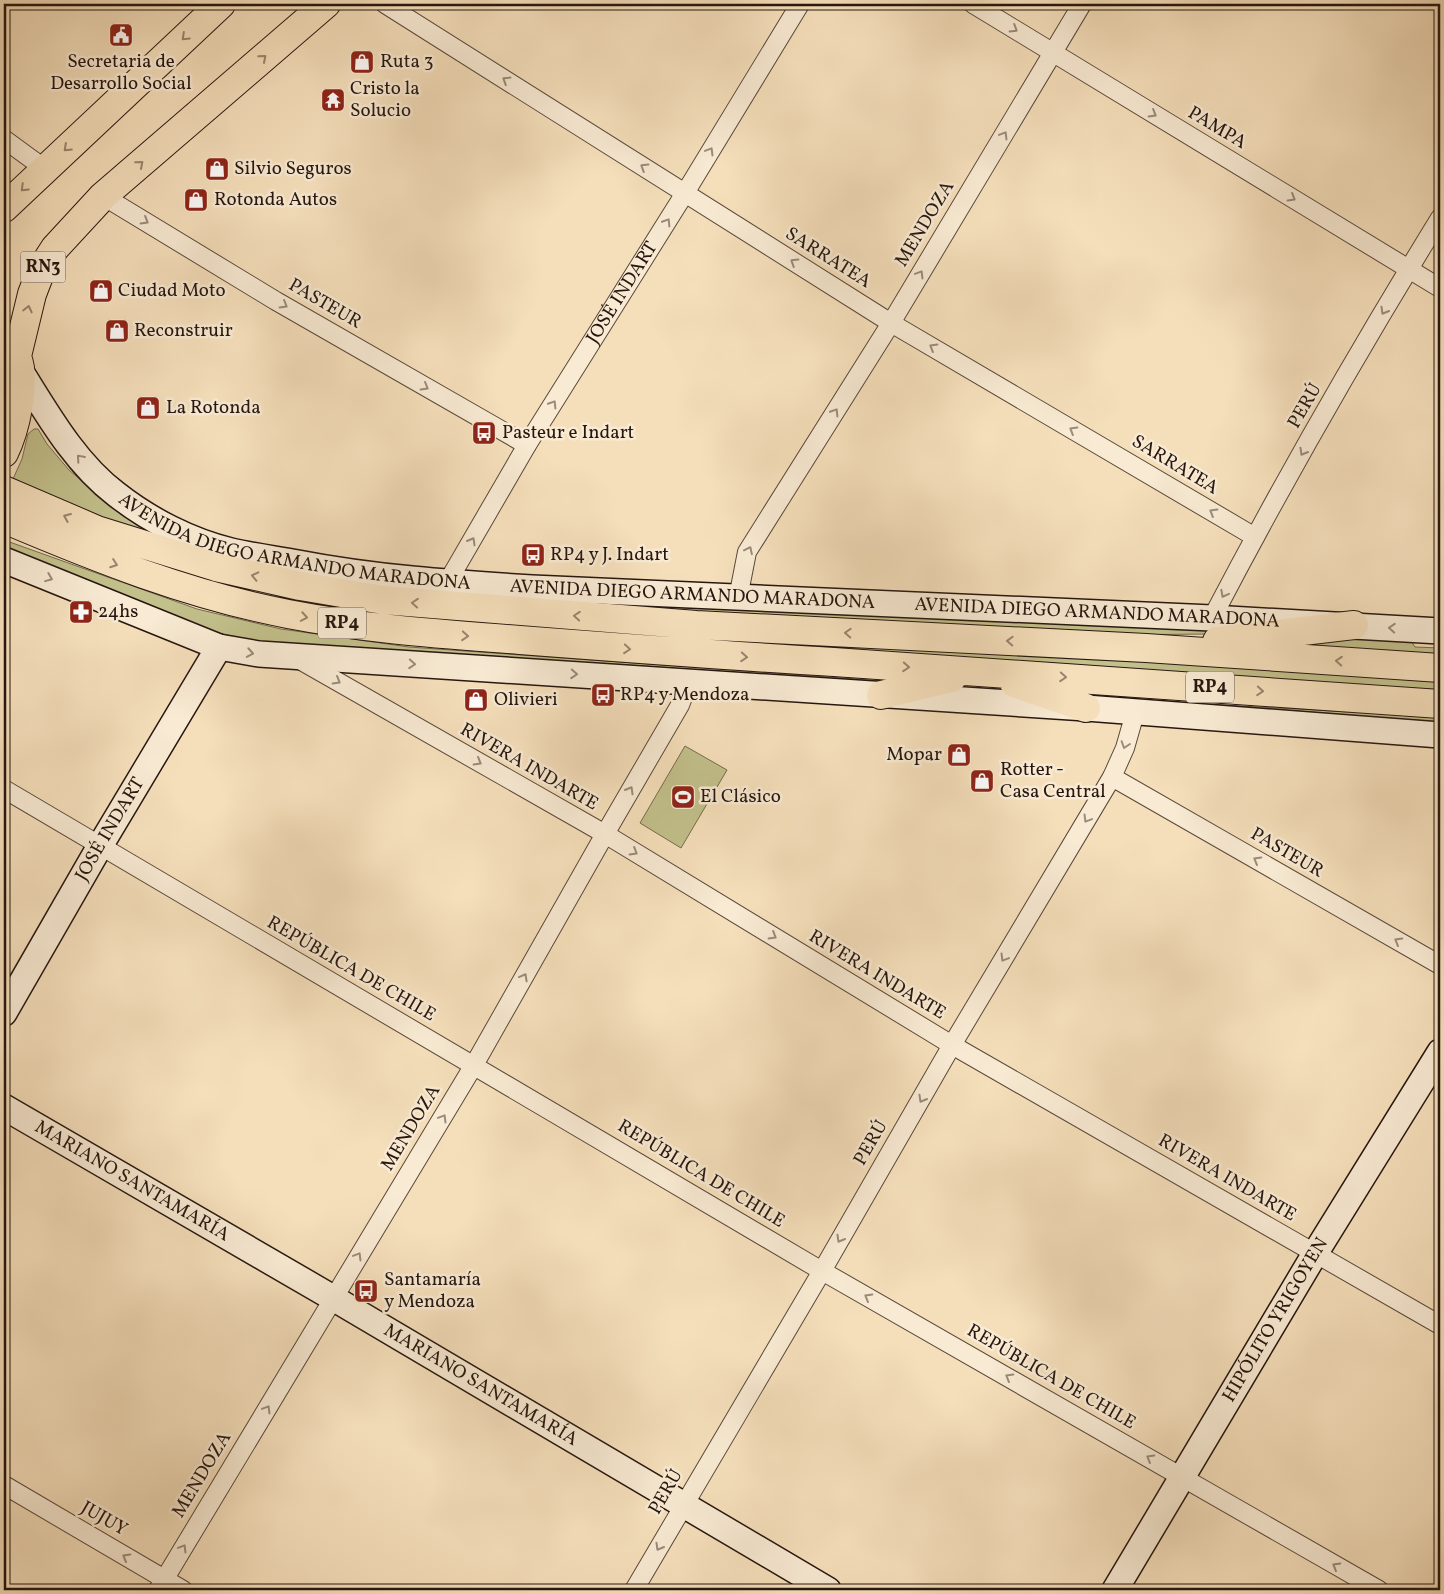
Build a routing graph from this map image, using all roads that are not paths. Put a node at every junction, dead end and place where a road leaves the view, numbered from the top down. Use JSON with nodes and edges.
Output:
{"nodes":[{"id":1,"x":221,"y":4,"type":"edge"},
{"id":2,"x":326,"y":4,"type":"edge"},
{"id":3,"x":385,"y":4,"type":"edge"},
{"id":4,"x":800,"y":4,"type":"edge"},
{"id":5,"x":973,"y":4,"type":"edge"},
{"id":6,"x":1082,"y":4,"type":"edge"},
{"id":7,"x":1052,"y":53,"type":"junction"},
{"id":8,"x":4,"y":140,"type":"edge"},
{"id":9,"x":44,"y":168,"type":"junction"},
{"id":10,"x":685,"y":193,"type":"junction"},
{"id":11,"x":103,"y":196,"type":"junction"},
{"id":12,"x":4,"y":208,"type":"edge"},
{"id":13,"x":1440,"y":218,"type":"edge"},
{"id":14,"x":1408,"y":269,"type":"junction"},
{"id":15,"x":1440,"y":288,"type":"edge"},
{"id":16,"x":891,"y":323,"type":"junction"},
{"id":17,"x":14,"y":357,"type":"edge"},
{"id":18,"x":527,"y":445,"type":"junction"},
{"id":19,"x":4,"y":453,"type":"edge"},
{"id":20,"x":12,"y":494,"type":"edge"},
{"id":21,"x":4,"y":519,"type":"edge"},
{"id":22,"x":1255,"y":537,"type":"junction"},
{"id":23,"x":4,"y":560,"type":"edge"},
{"id":24,"x":447,"y":583,"type":"junction"},
{"id":25,"x":738,"y":598,"type":"junction"},
{"id":26,"x":1212,"y":618,"type":"junction"},
{"id":27,"x":1354,"y":625,"type":"junction"},
{"id":28,"x":1440,"y":631,"type":"edge"},
{"id":29,"x":219,"y":647,"type":"junction"},
{"id":30,"x":1146,"y":648,"type":"junction"},
{"id":31,"x":295,"y":657,"type":"junction"},
{"id":32,"x":1440,"y":668,"type":"edge"},
{"id":33,"x":980,"y":671,"type":"junction"},
{"id":34,"x":689,"y":681,"type":"junction"},
{"id":35,"x":882,"y":695,"type":"junction"},
{"id":36,"x":1440,"y":704,"type":"edge"},
{"id":37,"x":1086,"y":708,"type":"junction"},
{"id":38,"x":1135,"y":713,"type":"junction"},
{"id":39,"x":1440,"y":735,"type":"edge"},
{"id":40,"x":1112,"y":777,"type":"junction"},
{"id":41,"x":4,"y":789,"type":"edge"},
{"id":42,"x":605,"y":834,"type":"junction"},
{"id":43,"x":100,"y":846,"type":"junction"},
{"id":44,"x":1440,"y":965,"type":"edge"},
{"id":45,"x":4,"y":1013,"type":"edge"},
{"id":46,"x":952,"y":1046,"type":"junction"},
{"id":47,"x":1440,"y":1052,"type":"edge"},
{"id":48,"x":474,"y":1065,"type":"junction"},
{"id":49,"x":4,"y":1107,"type":"edge"},
{"id":50,"x":1316,"y":1252,"type":"junction"},
{"id":51,"x":822,"y":1271,"type":"junction"},
{"id":52,"x":333,"y":1298,"type":"junction"},
{"id":53,"x":1440,"y":1325,"type":"edge"},
{"id":54,"x":1182,"y":1476,"type":"junction"},
{"id":55,"x":4,"y":1485,"type":"edge"},
{"id":56,"x":683,"y":1505,"type":"junction"},
{"id":57,"x":161,"y":1585,"type":"edge"},
{"id":58,"x":183,"y":1590,"type":"edge"},
{"id":59,"x":634,"y":1590,"type":"edge"},
{"id":60,"x":828,"y":1590,"type":"edge"},
{"id":61,"x":1115,"y":1590,"type":"edge"},
{"id":62,"x":1379,"y":1590,"type":"edge"}],
"edges":[{"from":1,"to":9,"type":"main road","one_way":true},
{"from":11,"to":2,"type":"main road","number":"RN3","one_way":true},
{"from":10,"to":3,"type":"street","name":"SARRATEA","one_way":true},
{"from":10,"to":4,"type":"street","name":"JOSÉ INDART","one_way":true},
{"from":5,"to":7,"type":"street","name":"PAMPA","one_way":true},
{"from":6,"to":7,"type":"street","name":"MENDOZA"},
{"from":7,"to":14,"type":"street","name":"PAMPA","one_way":true},
{"from":16,"to":7,"type":"street","name":"MENDOZA","one_way":true},
{"from":8,"to":9,"type":"street"},
{"from":9,"to":12,"type":"main road","one_way":true},
{"from":16,"to":10,"type":"street","name":"SARRATEA","one_way":true},
{"from":18,"to":10,"type":"street","name":"JOSÉ INDART","one_way":true},
{"from":17,"to":11,"type":"main road","number":"RN3","one_way":true},
{"from":11,"to":18,"type":"street","name":"PASTEUR","one_way":true},
{"from":13,"to":14,"type":"street","name":"PERÚ"},
{"from":14,"to":15,"type":"street","name":"PAMPA"},
{"from":14,"to":22,"type":"street","name":"PERÚ","one_way":true},
{"from":22,"to":16,"type":"street","name":"SARRATEA","one_way":true},
{"from":25,"to":16,"type":"street","name":"MENDOZA","one_way":true},
{"from":17,"to":19,"type":"main road","number":"RN3"},
{"from":24,"to":17,"type":"street","name":"AVENIDA DIEGO ARMANDO MARADONA","one_way":true},
{"from":24,"to":18,"type":"street","name":"JOSÉ INDART","one_way":true},
{"from":30,"to":20,"type":"main road","name":"AVENIDA DIEGO ARMANDO MARADONA","number":"RP4","one_way":true},
{"from":21,"to":33,"type":"main road","number":"RP4","one_way":true},
{"from":22,"to":26,"type":"street","name":"PERÚ","one_way":true},
{"from":23,"to":29,"type":"street","one_way":true},
{"from":24,"to":25,"type":"street","name":"AVENIDA DIEGO ARMANDO MARADONA"},
{"from":25,"to":26,"type":"street","name":"AVENIDA DIEGO ARMANDO MARADONA"},
{"from":26,"to":27,"type":"street","name":"AVENIDA DIEGO ARMANDO MARADONA"},
{"from":28,"to":27,"type":"street","name":"AVENIDA DIEGO ARMANDO MARADONA","one_way":true},
{"from":27,"to":30,"type":"main road"},
{"from":29,"to":31,"type":"street","one_way":true},
{"from":29,"to":43,"type":"street","name":"JOSÉ INDART"},
{"from":32,"to":30,"type":"main road","name":"AVENIDA DIEGO ARMANDO MARADONA","number":"RP4","one_way":true},
{"from":31,"to":34,"type":"street","one_way":true},
{"from":31,"to":42,"type":"street","name":"RIVERA INDARTE","one_way":true},
{"from":33,"to":35,"type":"main road"},
{"from":33,"to":36,"type":"main road","number":"RP4","one_way":true},
{"from":33,"to":37,"type":"main road"},
{"from":34,"to":35,"type":"street"},
{"from":42,"to":34,"type":"street","name":"MENDOZA","one_way":true},
{"from":35,"to":37,"type":"street"},
{"from":37,"to":38,"type":"street"},
{"from":38,"to":39,"type":"street"},
{"from":38,"to":40,"type":"street","name":"PERÚ","one_way":true},
{"from":44,"to":40,"type":"street","name":"PASTEUR","one_way":true},
{"from":40,"to":46,"type":"street","name":"PERÚ","one_way":true},
{"from":41,"to":43,"type":"street","name":"REPÚBLICA DE CHILE"},
{"from":42,"to":46,"type":"street","name":"RIVERA INDARTE","one_way":true},
{"from":48,"to":42,"type":"street","name":"MENDOZA","one_way":true},
{"from":43,"to":45,"type":"street","name":"JOSÉ INDART"},
{"from":43,"to":48,"type":"street","name":"REPÚBLICA DE CHILE"},
{"from":46,"to":50,"type":"street","name":"RIVERA INDARTE"},
{"from":46,"to":51,"type":"street","name":"PERÚ","one_way":true},
{"from":47,"to":50,"type":"street","name":"HIPÓLITO YRIGOYEN"},
{"from":48,"to":51,"type":"street","name":"REPÚBLICA DE CHILE"},
{"from":52,"to":48,"type":"street","name":"MENDOZA","one_way":true},
{"from":49,"to":52,"type":"street","name":"MARIANO SANTAMARÍA"},
{"from":50,"to":53,"type":"street","name":"RIVERA INDARTE"},
{"from":50,"to":54,"type":"street","name":"HIPÓLITO YRIGOYEN"},
{"from":54,"to":51,"type":"street","name":"REPÚBLICA DE CHILE","one_way":true},
{"from":51,"to":56,"type":"street","name":"PERÚ"},
{"from":52,"to":56,"type":"street","name":"MARIANO SANTAMARÍA"},
{"from":57,"to":52,"type":"street","name":"MENDOZA","one_way":true},
{"from":54,"to":61,"type":"street","name":"HIPÓLITO YRIGOYEN"},
{"from":62,"to":54,"type":"street","name":"REPÚBLICA DE CHILE","one_way":true},
{"from":57,"to":55,"type":"street","name":"JUJUY","one_way":true},
{"from":56,"to":59,"type":"street","name":"PERÚ","one_way":true},
{"from":56,"to":60,"type":"street","name":"MARIANO SANTAMARÍA"},
{"from":57,"to":58,"type":"street","name":"JUJUY"}]}
